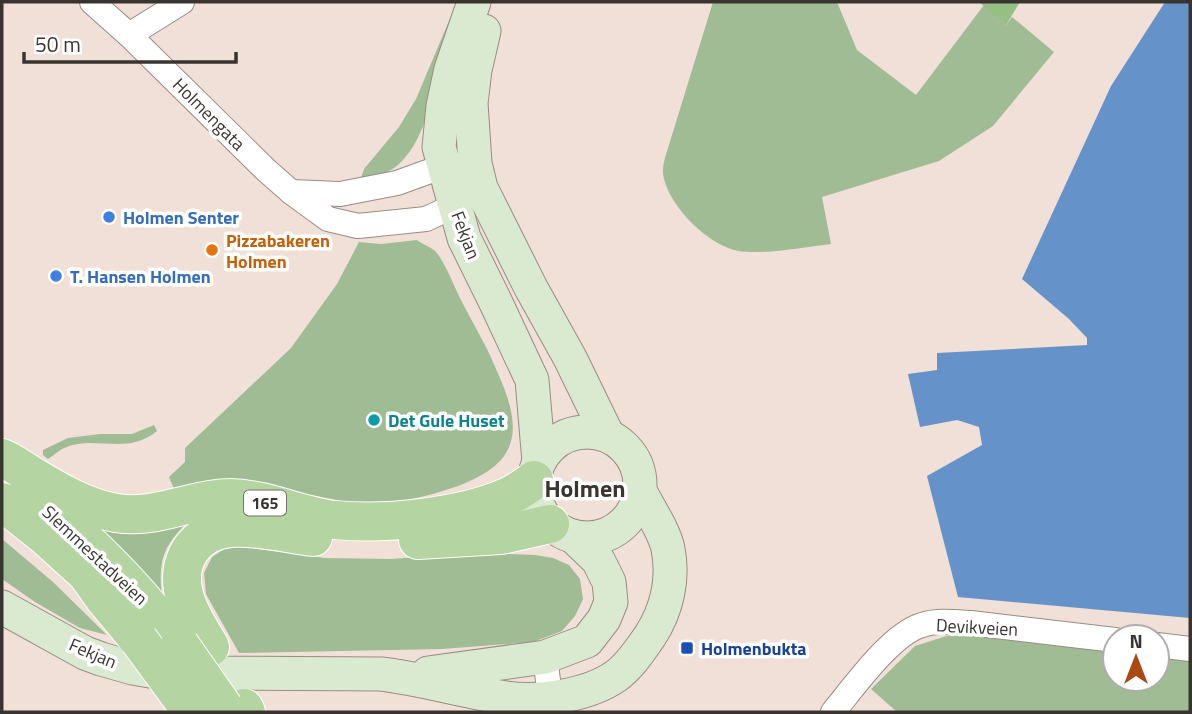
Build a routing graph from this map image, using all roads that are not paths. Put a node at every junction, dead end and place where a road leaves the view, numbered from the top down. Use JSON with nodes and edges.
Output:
{"nodes":[{"id":1,"x":92,"y":2,"type":"edge"},
{"id":2,"x":182,"y":2,"type":"edge"},
{"id":3,"x":474,"y":2,"type":"edge"},
{"id":4,"x":492,"y":2,"type":"edge"},
{"id":5,"x":129,"y":35,"type":"junction"},
{"id":6,"x":444,"y":166,"type":"junction"},
{"id":7,"x":471,"y":188,"type":"junction"},
{"id":8,"x":291,"y":192,"type":"junction"},
{"id":9,"x":608,"y":436,"type":"junction"},
{"id":10,"x":2,"y":458,"type":"edge"},
{"id":11,"x":537,"y":471,"type":"junction"},
{"id":12,"x":2,"y":476,"type":"edge"},
{"id":13,"x":640,"y":491,"type":"junction"},
{"id":14,"x":2,"y":502,"type":"edge"},
{"id":15,"x":2,"y":521,"type":"edge"},
{"id":16,"x":562,"y":530,"type":"junction"},
{"id":17,"x":104,"y":598,"type":"junction"},
{"id":18,"x":2,"y":607,"type":"edge"},
{"id":19,"x":1101,"y":638,"type":"edge"},
{"id":20,"x":195,"y":646,"type":"junction"},
{"id":21,"x":1171,"y":647,"type":"edge"},
{"id":22,"x":1190,"y":649,"type":"edge"},
{"id":23,"x":545,"y":657,"type":"junction"},
{"id":24,"x":401,"y":677,"type":"junction"},
{"id":25,"x":550,"y":705,"type":"edge"},
{"id":26,"x":221,"y":711,"type":"edge"},
{"id":27,"x":833,"y":712,"type":"edge"}],
"edges":[{"from":1,"to":5,"type":"street","name":"Holmengata"},
{"from":2,"to":5,"type":"street"},
{"from":3,"to":6,"type":"main road","name":"Fekjan"},
{"from":4,"to":7,"type":"main road","name":"Fekjan"},
{"from":5,"to":8,"type":"street","name":"Holmengata"},
{"from":6,"to":7,"type":"main road","name":"Fekjan"},
{"from":6,"to":8,"type":"street"},
{"from":7,"to":8,"type":"street","name":"Holmengata"},
{"from":7,"to":9,"type":"main road","name":"Fekjan"},
{"from":7,"to":11,"type":"main road","name":"Fekjan"},
{"from":9,"to":11,"type":"main road"},
{"from":9,"to":13,"type":"main road"},
{"from":10,"to":11,"type":"main road","number":"165"},
{"from":11,"to":16,"type":"main road"},
{"from":12,"to":20,"type":"main road","name":"Slemmestadveien","number":"165"},
{"from":13,"to":16,"type":"main road"},
{"from":13,"to":25,"type":"main road","name":"Fekjan"},
{"from":14,"to":17,"type":"main road","name":"Slemmestadveien","number":"165"},
{"from":15,"to":17,"type":"main road","number":"165"},
{"from":16,"to":20,"type":"main road","number":"165"},
{"from":16,"to":23,"type":"main road","name":"Fekjan"},
{"from":17,"to":26,"type":"main road","name":"Slemmestadveien","number":"165","bridge":true},
{"from":18,"to":24,"type":"main road","name":"Fekjan"},
{"from":19,"to":27,"type":"street","name":"Devikveien"},
{"from":20,"to":26,"type":"main road","name":"Slemmestadveien","number":"165","bridge":true},
{"from":21,"to":22,"type":"street"},
{"from":23,"to":24,"type":"main road","name":"Fekjan"},
{"from":23,"to":25,"type":"street"},
{"from":24,"to":25,"type":"main road","name":"Fekjan"}]}
